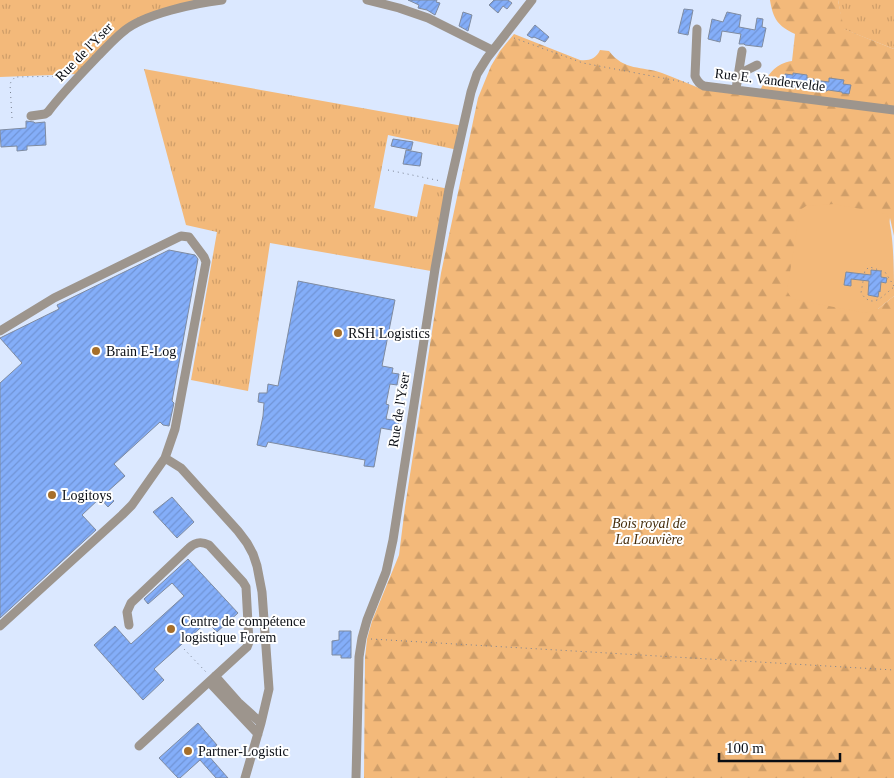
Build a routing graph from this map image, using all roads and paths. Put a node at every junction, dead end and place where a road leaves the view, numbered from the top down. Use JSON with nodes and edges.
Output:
{"nodes":[{"id":1,"x":222,"y":0,"type":"edge"},
{"id":2,"x":367,"y":0,"type":"edge"},
{"id":3,"x":532,"y":0,"type":"edge"},
{"id":4,"x":697,"y":29,"type":"dead end"},
{"id":5,"x":505,"y":35,"type":"junction"},
{"id":6,"x":492,"y":50,"type":"junction"},
{"id":7,"x":742,"y":51,"type":"dead end"},
{"id":8,"x":757,"y":65,"type":"dead end"},
{"id":9,"x":79,"y":76,"type":"junction"},
{"id":10,"x":738,"y":77,"type":"junction"},
{"id":11,"x":704,"y":86,"type":"junction"},
{"id":12,"x":736,"y":90,"type":"junction"},
{"id":13,"x":894,"y":110,"type":"edge"},
{"id":14,"x":31,"y":116,"type":"dead end"},
{"id":15,"x":12,"y":118,"type":"dead end"},
{"id":16,"x":388,"y":170,"type":"dead end"},
{"id":17,"x":450,"y":183,"type":"junction"},
{"id":18,"x":894,"y":286,"type":"edge"},
{"id":19,"x":0,"y":331,"type":"edge"},
{"id":20,"x":165,"y":458,"type":"junction"},
{"id":21,"x":128,"y":625,"type":"dead end"},
{"id":22,"x":0,"y":626,"type":"edge"},
{"id":23,"x":368,"y":639,"type":"dead end"},
{"id":24,"x":184,"y":649,"type":"dead end"},
{"id":25,"x":894,"y":670,"type":"edge"},
{"id":26,"x":212,"y":679,"type":"junction"},
{"id":27,"x":262,"y":723,"type":"junction"},
{"id":28,"x":258,"y":734,"type":"junction"},
{"id":29,"x":139,"y":746,"type":"dead end"},
{"id":30,"x":245,"y":778,"type":"edge"},
{"id":31,"x":356,"y":778,"type":"edge"}],
"edges":[{"from":1,"to":9,"type":"street","name":"Rue de l'Yser"},
{"from":2,"to":6,"type":"street"},
{"from":3,"to":5,"type":"street","name":"Rue de l'Yser"},
{"from":4,"to":11,"type":"street","name":"Rue E. Vandervelde"},
{"from":5,"to":6,"type":"street","name":"Rue de l'Yser"},
{"from":5,"to":11,"type":"path"},
{"from":6,"to":17,"type":"street","name":"Rue de l'Yser"},
{"from":7,"to":10,"type":"street"},
{"from":8,"to":10,"type":"street"},
{"from":9,"to":14,"type":"street","name":"Rue de l'Yser"},
{"from":9,"to":15,"type":"path"},
{"from":10,"to":12,"type":"street"},
{"from":11,"to":12,"type":"street","name":"Rue E. Vandervelde"},
{"from":12,"to":13,"type":"street","name":"Rue E. Vandervelde"},
{"from":16,"to":17,"type":"path"},
{"from":17,"to":31,"type":"street","name":"Rue de l'Yser"},
{"from":18,"to":18,"type":"path"},
{"from":19,"to":20,"type":"street"},
{"from":20,"to":22,"type":"street"},
{"from":20,"to":27,"type":"street"},
{"from":21,"to":26,"type":"street"},
{"from":23,"to":25,"type":"path"},
{"from":24,"to":26,"type":"path"},
{"from":26,"to":27,"type":"street"},
{"from":26,"to":28,"type":"street"},
{"from":26,"to":29,"type":"street"},
{"from":27,"to":28,"type":"street"},
{"from":28,"to":30,"type":"street"}]}
